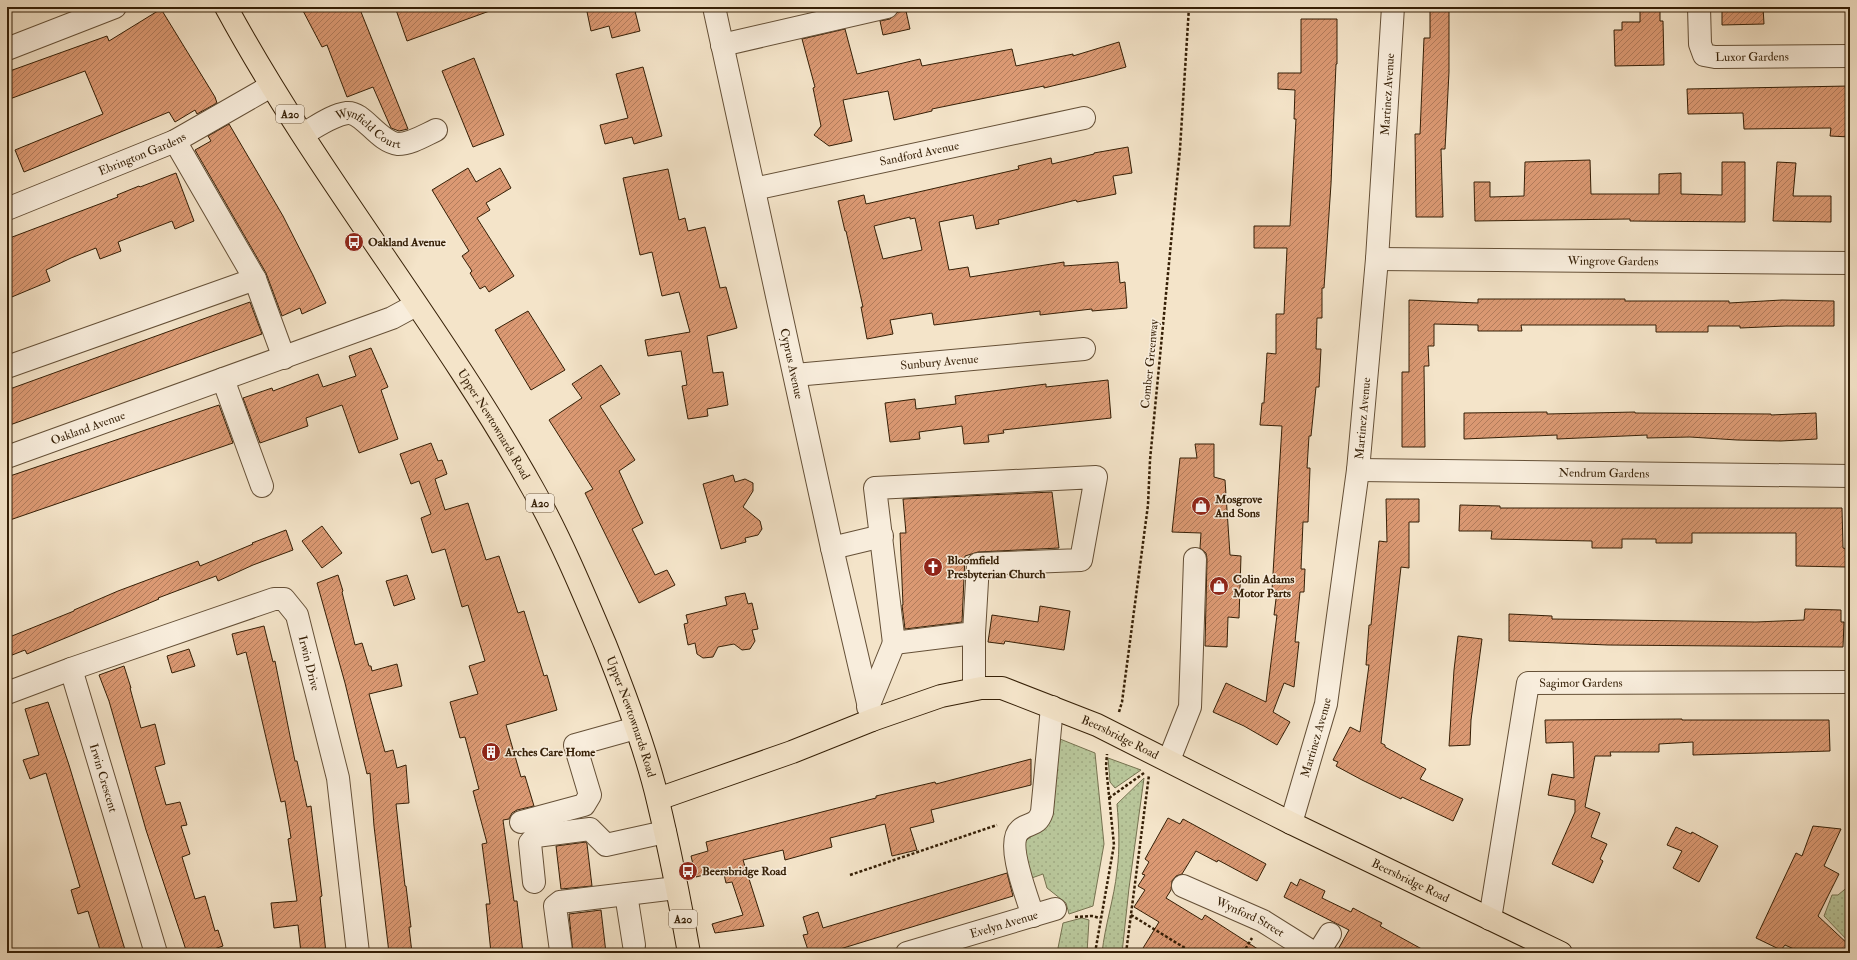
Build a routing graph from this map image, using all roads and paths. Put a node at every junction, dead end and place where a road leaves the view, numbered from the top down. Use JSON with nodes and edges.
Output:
{"nodes":[{"id":1,"x":115,"y":7,"type":"edge"},
{"id":2,"x":226,"y":7,"type":"edge"},
{"id":3,"x":714,"y":7,"type":"edge"},
{"id":4,"x":887,"y":7,"type":"edge"},
{"id":5,"x":1189,"y":7,"type":"edge"},
{"id":6,"x":1393,"y":7,"type":"edge"},
{"id":7,"x":1699,"y":7,"type":"edge"},
{"id":8,"x":722,"y":45,"type":"junction"},
{"id":9,"x":7,"y":49,"type":"edge"},
{"id":10,"x":1850,"y":56,"type":"edge"},
{"id":11,"x":271,"y":86,"type":"junction"},
{"id":12,"x":1084,"y":118,"type":"dead end"},
{"id":13,"x":436,"y":130,"type":"dead end"},
{"id":14,"x":303,"y":134,"type":"junction"},
{"id":15,"x":175,"y":141,"type":"junction"},
{"id":16,"x":754,"y":190,"type":"junction"},
{"id":17,"x":7,"y":209,"type":"edge"},
{"id":18,"x":1377,"y":259,"type":"junction"},
{"id":19,"x":1850,"y":263,"type":"edge"},
{"id":20,"x":255,"y":279,"type":"junction"},
{"id":21,"x":416,"y":305,"type":"junction"},
{"id":22,"x":1084,"y":349,"type":"dead end"},
{"id":23,"x":284,"y":358,"type":"junction"},
{"id":24,"x":7,"y":367,"type":"edge"},
{"id":25,"x":795,"y":375,"type":"junction"},
{"id":26,"x":224,"y":379,"type":"junction"},
{"id":27,"x":7,"y":457,"type":"edge"},
{"id":28,"x":1358,"y":470,"type":"junction"},
{"id":29,"x":1850,"y":476,"type":"edge"},
{"id":30,"x":262,"y":486,"type":"dead end"},
{"id":31,"x":882,"y":536,"type":"junction"},
{"id":32,"x":832,"y":548,"type":"junction"},
{"id":33,"x":1195,"y":559,"type":"dead end"},
{"id":34,"x":974,"y":633,"type":"junction"},
{"id":35,"x":894,"y":643,"type":"junction"},
{"id":36,"x":70,"y":669,"type":"junction"},
{"id":37,"x":1850,"y":682,"type":"edge"},
{"id":38,"x":974,"y":689,"type":"junction"},
{"id":39,"x":7,"y":693,"type":"edge"},
{"id":40,"x":1052,"y":707,"type":"junction"},
{"id":41,"x":870,"y":713,"type":"junction"},
{"id":42,"x":1118,"y":714,"type":"dead end"},
{"id":43,"x":636,"y":728,"type":"junction"},
{"id":44,"x":1107,"y":753,"type":"dead end"},
{"id":45,"x":1169,"y":760,"type":"junction"},
{"id":46,"x":658,"y":799,"type":"junction"},
{"id":47,"x":1109,"y":799,"type":"junction"},
{"id":48,"x":521,"y":822,"type":"dead end"},
{"id":49,"x":1291,"y":823,"type":"junction"},
{"id":50,"x":998,"y":825,"type":"dead end"},
{"id":51,"x":665,"y":832,"type":"junction"},
{"id":52,"x":850,"y":875,"type":"dead end"},
{"id":53,"x":534,"y":882,"type":"dead end"},
{"id":54,"x":1183,"y":886,"type":"dead end"},
{"id":55,"x":676,"y":888,"type":"junction"},
{"id":56,"x":626,"y":894,"type":"junction"},
{"id":57,"x":1055,"y":909,"type":"dead end"},
{"id":58,"x":1131,"y":915,"type":"junction"},
{"id":59,"x":1033,"y":916,"type":"junction"},
{"id":60,"x":1490,"y":918,"type":"junction"},
{"id":61,"x":1330,"y":934,"type":"dead end"},
{"id":62,"x":634,"y":945,"type":"dead end"},
{"id":63,"x":920,"y":951,"type":"edge"},
{"id":64,"x":561,"y":952,"type":"dead end"},
{"id":65,"x":156,"y":953,"type":"edge"},
{"id":66,"x":358,"y":953,"type":"edge"},
{"id":67,"x":689,"y":953,"type":"edge"},
{"id":68,"x":1095,"y":953,"type":"edge"},
{"id":69,"x":1126,"y":953,"type":"edge"},
{"id":70,"x":1193,"y":953,"type":"edge"},
{"id":71,"x":1314,"y":953,"type":"edge"},
{"id":72,"x":1318,"y":953,"type":"edge"},
{"id":73,"x":1561,"y":953,"type":"edge"}],
"edges":[{"from":1,"to":9,"type":"street"},
{"from":2,"to":11,"type":"main road","name":"Upper Newtownards Road","number":"A20"},
{"from":3,"to":8,"type":"street","name":"Cyprus Avenue"},
{"from":4,"to":8,"type":"street"},
{"from":5,"to":42,"type":"path","name":"Comber Greenway"},
{"from":6,"to":18,"type":"street","name":"Martinez Avenue"},
{"from":7,"to":10,"type":"street","name":"Luxor Gardens"},
{"from":8,"to":16,"type":"street","name":"Cyprus Avenue"},
{"from":11,"to":14,"type":"main road","name":"Upper Newtownards Road","number":"A20"},
{"from":11,"to":15,"type":"street","name":"Ebrington Gardens"},
{"from":12,"to":16,"type":"street","name":"Sandford Avenue"},
{"from":13,"to":14,"type":"street","name":"Wynfield Court"},
{"from":14,"to":21,"type":"main road","name":"Upper Newtownards Road","number":"A20"},
{"from":15,"to":17,"type":"street","name":"Ebrington Gardens"},
{"from":15,"to":20,"type":"street"},
{"from":16,"to":25,"type":"street","name":"Cyprus Avenue"},
{"from":18,"to":19,"type":"street","name":"Wingrove Gardens"},
{"from":18,"to":28,"type":"street","name":"Martinez Avenue"},
{"from":20,"to":23,"type":"street"},
{"from":20,"to":24,"type":"street"},
{"from":21,"to":23,"type":"street","name":"Oakland Avenue"},
{"from":21,"to":43,"type":"main road","name":"Upper Newtownards Road","number":"A20"},
{"from":22,"to":25,"type":"street","name":"Sunbury Avenue"},
{"from":23,"to":26,"type":"street","name":"Oakland Avenue"},
{"from":25,"to":32,"type":"street","name":"Cyprus Avenue"},
{"from":26,"to":27,"type":"street","name":"Oakland Avenue"},
{"from":26,"to":30,"type":"street"},
{"from":28,"to":29,"type":"street","name":"Nendrum Gardens"},
{"from":28,"to":49,"type":"street","name":"Martinez Avenue"},
{"from":31,"to":32,"type":"street"},
{"from":31,"to":34,"type":"street"},
{"from":31,"to":35,"type":"street"},
{"from":32,"to":41,"type":"street","name":"Cyprus Avenue"},
{"from":33,"to":45,"type":"street"},
{"from":34,"to":35,"type":"street"},
{"from":34,"to":38,"type":"street"},
{"from":35,"to":41,"type":"street"},
{"from":36,"to":39,"type":"street"},
{"from":36,"to":65,"type":"street","name":"Irwin Crescent"},
{"from":36,"to":66,"type":"street","name":"Irwin Drive"},
{"from":37,"to":60,"type":"street","name":"Sagimor Gardens"},
{"from":38,"to":40,"type":"main road","name":"Beersbridge Road"},
{"from":38,"to":41,"type":"main road","name":"Beersbridge Road"},
{"from":40,"to":45,"type":"main road","name":"Beersbridge Road"},
{"from":40,"to":59,"type":"street"},
{"from":41,"to":46,"type":"main road","name":"Beersbridge Road"},
{"from":43,"to":46,"type":"main road","name":"Upper Newtownards Road","number":"A20"},
{"from":43,"to":48,"type":"street"},
{"from":44,"to":47,"type":"path"},
{"from":45,"to":49,"type":"main road","name":"Beersbridge Road"},
{"from":46,"to":51,"type":"main road","name":"Upper Newtownards Road","number":"A20"},
{"from":47,"to":58,"type":"path"},
{"from":47,"to":68,"type":"path"},
{"from":49,"to":60,"type":"main road","name":"Beersbridge Road"},
{"from":50,"to":52,"type":"path"},
{"from":51,"to":53,"type":"street"},
{"from":51,"to":55,"type":"main road","name":"Upper Newtownards Road","number":"A20"},
{"from":54,"to":71,"type":"street","name":"Wynford Street"},
{"from":55,"to":56,"type":"street"},
{"from":55,"to":67,"type":"main road","name":"Upper Newtownards Road","number":"A20"},
{"from":56,"to":62,"type":"street"},
{"from":56,"to":64,"type":"street"},
{"from":57,"to":59,"type":"street","name":"Evelyn Avenue"},
{"from":58,"to":69,"type":"path"},
{"from":58,"to":70,"type":"path"},
{"from":59,"to":63,"type":"street","name":"Evelyn Avenue"},
{"from":60,"to":73,"type":"main road","name":"Beersbridge Road"},
{"from":61,"to":72,"type":"street"}]}
